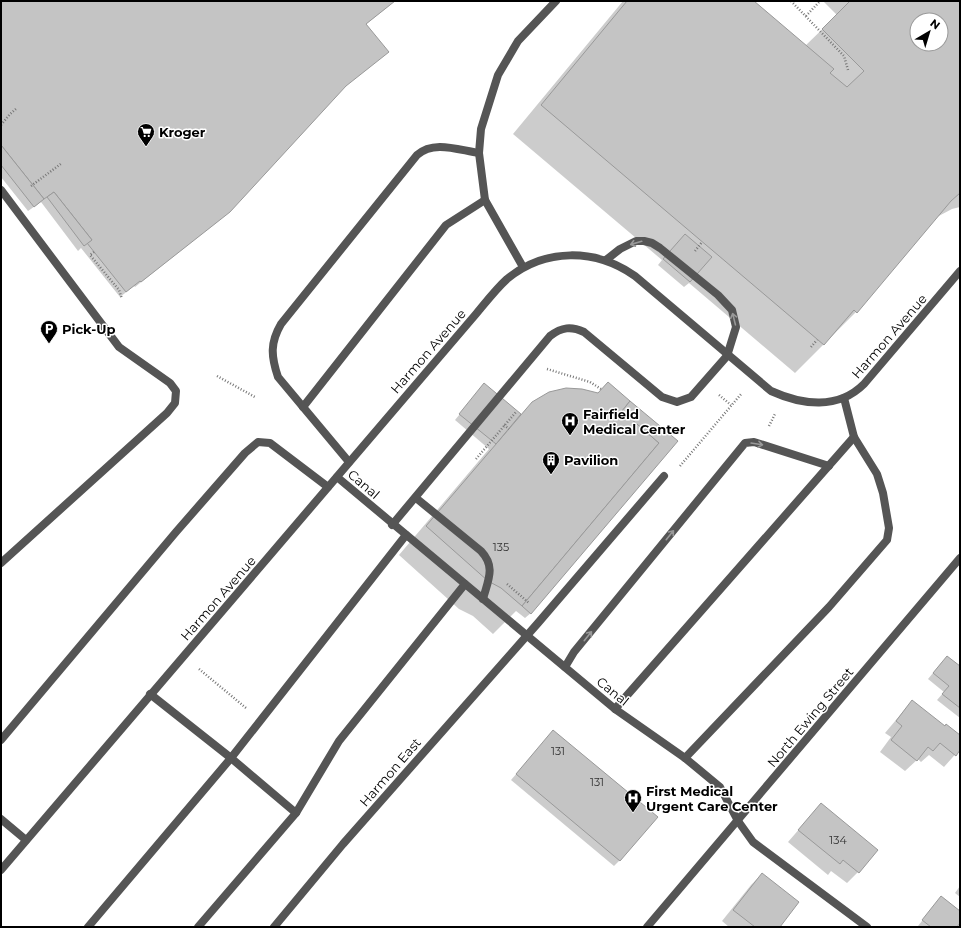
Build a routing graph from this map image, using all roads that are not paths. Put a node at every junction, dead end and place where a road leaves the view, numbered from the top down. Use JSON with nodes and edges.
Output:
{"nodes":[{"id":1,"x":556,"y":1,"type":"edge"},
{"id":2,"x":479,"y":153,"type":"junction"},
{"id":3,"x":1,"y":190,"type":"edge"},
{"id":4,"x":484,"y":200,"type":"junction"},
{"id":5,"x":606,"y":260,"type":"junction"},
{"id":6,"x":524,"y":267,"type":"junction"},
{"id":7,"x":960,"y":272,"type":"edge"},
{"id":8,"x":727,"y":356,"type":"junction"},
{"id":9,"x":844,"y":398,"type":"junction"},
{"id":10,"x":303,"y":407,"type":"junction"},
{"id":11,"x":854,"y":437,"type":"junction"},
{"id":12,"x":349,"y":462,"type":"junction"},
{"id":13,"x":829,"y":466,"type":"junction"},
{"id":14,"x":664,"y":476,"type":"road end"},
{"id":15,"x":337,"y":477,"type":"junction"},
{"id":16,"x":328,"y":487,"type":"junction"},
{"id":17,"x":416,"y":498,"type":"junction"},
{"id":18,"x":392,"y":524,"type":"junction"},
{"id":19,"x":406,"y":535,"type":"junction"},
{"id":20,"x":960,"y":558,"type":"edge"},
{"id":21,"x":1,"y":563,"type":"edge"},
{"id":22,"x":465,"y":584,"type":"junction"},
{"id":23,"x":483,"y":599,"type":"junction"},
{"id":24,"x":526,"y":636,"type":"junction"},
{"id":25,"x":564,"y":667,"type":"junction"},
{"id":26,"x":150,"y":694,"type":"junction"},
{"id":27,"x":615,"y":709,"type":"junction"},
{"id":28,"x":1,"y":740,"type":"edge"},
{"id":29,"x":231,"y":758,"type":"junction"},
{"id":30,"x":685,"y":758,"type":"junction"},
{"id":31,"x":296,"y":813,"type":"junction"},
{"id":32,"x":1,"y":819,"type":"edge"},
{"id":33,"x":738,"y":821,"type":"junction"},
{"id":34,"x":26,"y":840,"type":"junction"},
{"id":35,"x":1,"y":870,"type":"edge"},
{"id":36,"x":88,"y":927,"type":"edge"},
{"id":37,"x":198,"y":927,"type":"edge"},
{"id":38,"x":274,"y":927,"type":"edge"},
{"id":39,"x":647,"y":927,"type":"edge"},
{"id":40,"x":867,"y":927,"type":"edge"}],
"edges":[{"from":1,"to":2,"type":"street"},
{"from":2,"to":4,"type":"street"},
{"from":2,"to":10,"type":"street"},
{"from":3,"to":21,"type":"street"},
{"from":4,"to":6,"type":"street"},
{"from":4,"to":10,"type":"street"},
{"from":5,"to":6,"type":"street","name":"Harmon Avenue"},
{"from":5,"to":8,"type":"street","name":"Harmon Avenue"},
{"from":8,"to":5,"type":"street","one_way":true},
{"from":6,"to":12,"type":"street","name":"Harmon Avenue"},
{"from":7,"to":9,"type":"street","name":"Harmon Avenue"},
{"from":8,"to":9,"type":"street","name":"Harmon Avenue"},
{"from":8,"to":17,"type":"street"},
{"from":9,"to":11,"type":"street"},
{"from":10,"to":12,"type":"street"},
{"from":11,"to":13,"type":"street"},
{"from":11,"to":30,"type":"street"},
{"from":12,"to":15,"type":"street","name":"Harmon Avenue"},
{"from":25,"to":13,"type":"street","one_way":true},
{"from":13,"to":27,"type":"street"},
{"from":14,"to":24,"type":"street","name":"Harmon East"},
{"from":15,"to":16,"type":"street","name":"Harmon Avenue"},
{"from":15,"to":18,"type":"street","name":"Canal"},
{"from":16,"to":26,"type":"street","name":"Harmon Avenue"},
{"from":16,"to":28,"type":"street"},
{"from":17,"to":18,"type":"street"},
{"from":17,"to":23,"type":"street"},
{"from":18,"to":19,"type":"street","name":"Canal"},
{"from":19,"to":22,"type":"street","name":"Canal"},
{"from":19,"to":29,"type":"street"},
{"from":20,"to":33,"type":"street","name":"North Ewing Street"},
{"from":22,"to":23,"type":"street","name":"Canal"},
{"from":22,"to":31,"type":"street"},
{"from":23,"to":24,"type":"street","name":"Canal"},
{"from":24,"to":25,"type":"street","name":"Canal"},
{"from":24,"to":38,"type":"street","name":"Harmon East"},
{"from":25,"to":27,"type":"street","name":"Canal"},
{"from":26,"to":29,"type":"street"},
{"from":26,"to":34,"type":"street","name":"Harmon Avenue"},
{"from":27,"to":30,"type":"street","name":"Canal"},
{"from":29,"to":31,"type":"street"},
{"from":29,"to":36,"type":"street"},
{"from":30,"to":33,"type":"street","name":"Canal"},
{"from":31,"to":37,"type":"street"},
{"from":32,"to":34,"type":"street"},
{"from":33,"to":39,"type":"street","name":"North Ewing Street"},
{"from":33,"to":40,"type":"street","name":"Canal"},
{"from":34,"to":35,"type":"street","name":"Harmon Avenue"}]}
